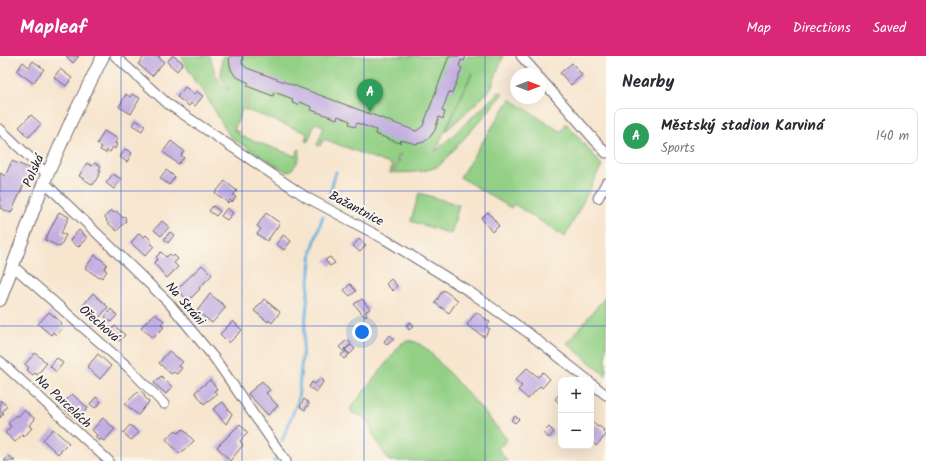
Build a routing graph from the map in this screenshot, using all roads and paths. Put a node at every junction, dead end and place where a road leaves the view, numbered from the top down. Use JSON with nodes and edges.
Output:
{"nodes":[{"id":1,"x":103,"y":56,"type":"edge"},
{"id":2,"x":115,"y":56,"type":"edge"},
{"id":3,"x":521,"y":56,"type":"edge"},
{"id":4,"x":532,"y":68,"type":"edge"},
{"id":5,"x":546,"y":85,"type":"edge"},
{"id":6,"x":0,"y":129,"type":"edge"},
{"id":7,"x":606,"y":153,"type":"edge"},
{"id":8,"x":46,"y":178,"type":"junction"},
{"id":9,"x":606,"y":183,"type":"edge"},
{"id":10,"x":598,"y":198,"type":"dead end"},
{"id":11,"x":13,"y":266,"type":"junction"},
{"id":12,"x":0,"y":300,"type":"edge"},
{"id":13,"x":0,"y":361,"type":"edge"},
{"id":14,"x":584,"y":377,"type":"edge"},
{"id":15,"x":594,"y":385,"type":"edge"},
{"id":16,"x":606,"y":395,"type":"edge"},
{"id":17,"x":164,"y":404,"type":"dead end"},
{"id":18,"x":104,"y":460,"type":"edge"},
{"id":19,"x":286,"y":461,"type":"edge"}],
"edges":[{"from":1,"to":8,"type":"street","name":"Polská"},
{"from":2,"to":14,"type":"street","name":"Bažantnice"},
{"from":3,"to":4,"type":"street"},
{"from":5,"to":7,"type":"street"},
{"from":6,"to":8,"type":"street","name":"Na Stráni"},
{"from":8,"to":11,"type":"street","name":"Polská"},
{"from":8,"to":19,"type":"street","name":"Na Stráni"},
{"from":9,"to":10,"type":"street"},
{"from":11,"to":12,"type":"street","name":"Polská"},
{"from":11,"to":17,"type":"street","name":"Ořechová"},
{"from":13,"to":18,"type":"street","name":"Na Parcelách"},
{"from":15,"to":16,"type":"street"}]}
